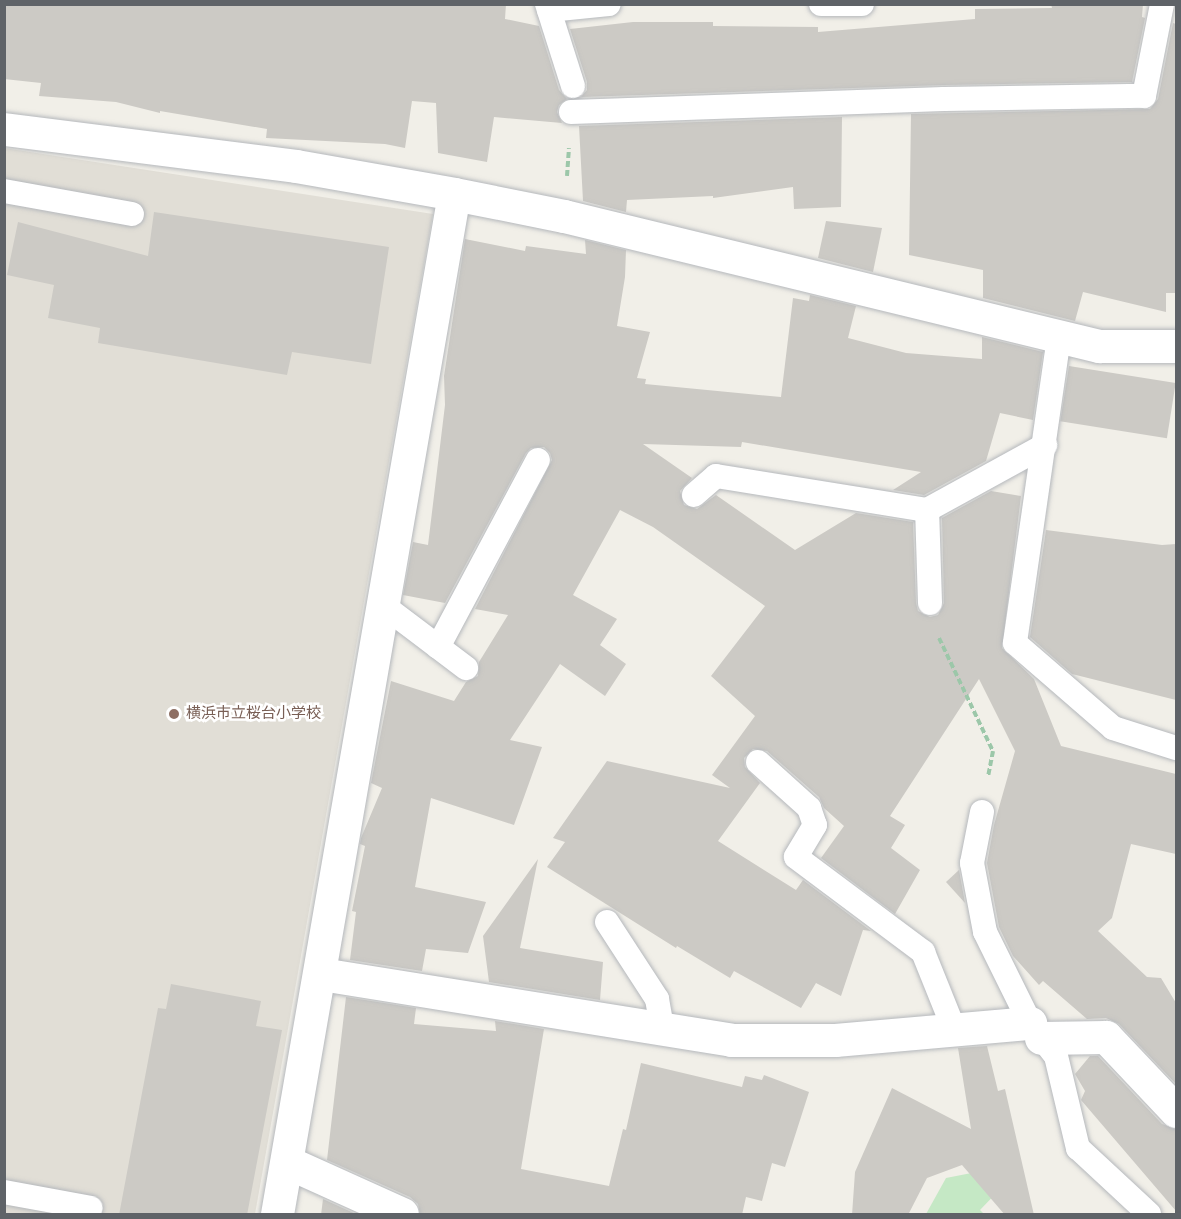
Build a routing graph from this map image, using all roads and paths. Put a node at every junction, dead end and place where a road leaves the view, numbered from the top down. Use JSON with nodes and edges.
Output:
{"nodes":[{"id":1,"x":609,"y":4,"type":"edge"},
{"id":2,"x":821,"y":4,"type":"edge"},
{"id":3,"x":862,"y":4,"type":"edge"},
{"id":4,"x":1162,"y":4,"type":"edge"},
{"id":5,"x":548,"y":7,"type":"edge"},
{"id":6,"x":573,"y":86,"type":"dead end"},
{"id":7,"x":571,"y":112,"type":"dead end"},
{"id":8,"x":4,"y":129,"type":"edge"},
{"id":9,"x":4,"y":191,"type":"edge"},
{"id":10,"x":454,"y":194,"type":"junction"},
{"id":11,"x":132,"y":214,"type":"dead end"},
{"id":12,"x":1059,"y":337,"type":"junction"},
{"id":13,"x":1176,"y":346,"type":"edge"},
{"id":14,"x":1045,"y":445,"type":"junction"},
{"id":15,"x":538,"y":460,"type":"dead end"},
{"id":16,"x":694,"y":495,"type":"dead end"},
{"id":17,"x":927,"y":510,"type":"junction"},
{"id":18,"x":930,"y":603,"type":"joint"},
{"id":19,"x":384,"y":606,"type":"junction"},
{"id":20,"x":438,"y":647,"type":"junction"},
{"id":21,"x":466,"y":668,"type":"dead end"},
{"id":22,"x":1176,"y":748,"type":"edge"},
{"id":23,"x":758,"y":762,"type":"dead end"},
{"id":24,"x":982,"y":812,"type":"joint"},
{"id":25,"x":607,"y":922,"type":"dead end"},
{"id":26,"x":321,"y":974,"type":"junction"},
{"id":27,"x":662,"y":1028,"type":"junction"},
{"id":28,"x":954,"y":1029,"type":"junction"},
{"id":29,"x":1036,"y":1030,"type":"junction"},
{"id":30,"x":1176,"y":1111,"type":"edge"},
{"id":31,"x":286,"y":1162,"type":"junction"},
{"id":32,"x":4,"y":1191,"type":"edge"},
{"id":33,"x":91,"y":1208,"type":"dead end"},
{"id":34,"x":277,"y":1215,"type":"edge"},
{"id":35,"x":402,"y":1215,"type":"edge"},
{"id":36,"x":1149,"y":1215,"type":"edge"}],
"edges":[{"from":1,"to":5,"type":"lane"},
{"from":2,"to":3,"type":"lane"},
{"from":4,"to":7,"type":"lane"},
{"from":5,"to":6,"type":"lane"},
{"from":8,"to":10,"type":"street"},
{"from":9,"to":11,"type":"lane"},
{"from":10,"to":12,"type":"street"},
{"from":10,"to":19,"type":"street"},
{"from":12,"to":13,"type":"street"},
{"from":12,"to":14,"type":"lane"},
{"from":14,"to":17,"type":"lane"},
{"from":14,"to":22,"type":"lane"},
{"from":15,"to":20,"type":"lane"},
{"from":16,"to":17,"type":"lane"},
{"from":17,"to":18,"type":"lane"},
{"from":18,"to":24,"type":"path"},
{"from":19,"to":20,"type":"lane"},
{"from":19,"to":26,"type":"street"},
{"from":20,"to":21,"type":"lane"},
{"from":23,"to":28,"type":"lane"},
{"from":24,"to":29,"type":"lane"},
{"from":25,"to":27,"type":"lane"},
{"from":26,"to":27,"type":"street"},
{"from":26,"to":31,"type":"street"},
{"from":27,"to":28,"type":"street"},
{"from":28,"to":29,"type":"street"},
{"from":29,"to":30,"type":"street"},
{"from":29,"to":36,"type":"lane"},
{"from":31,"to":34,"type":"street"},
{"from":31,"to":35,"type":"street"},
{"from":32,"to":33,"type":"lane"}]}
